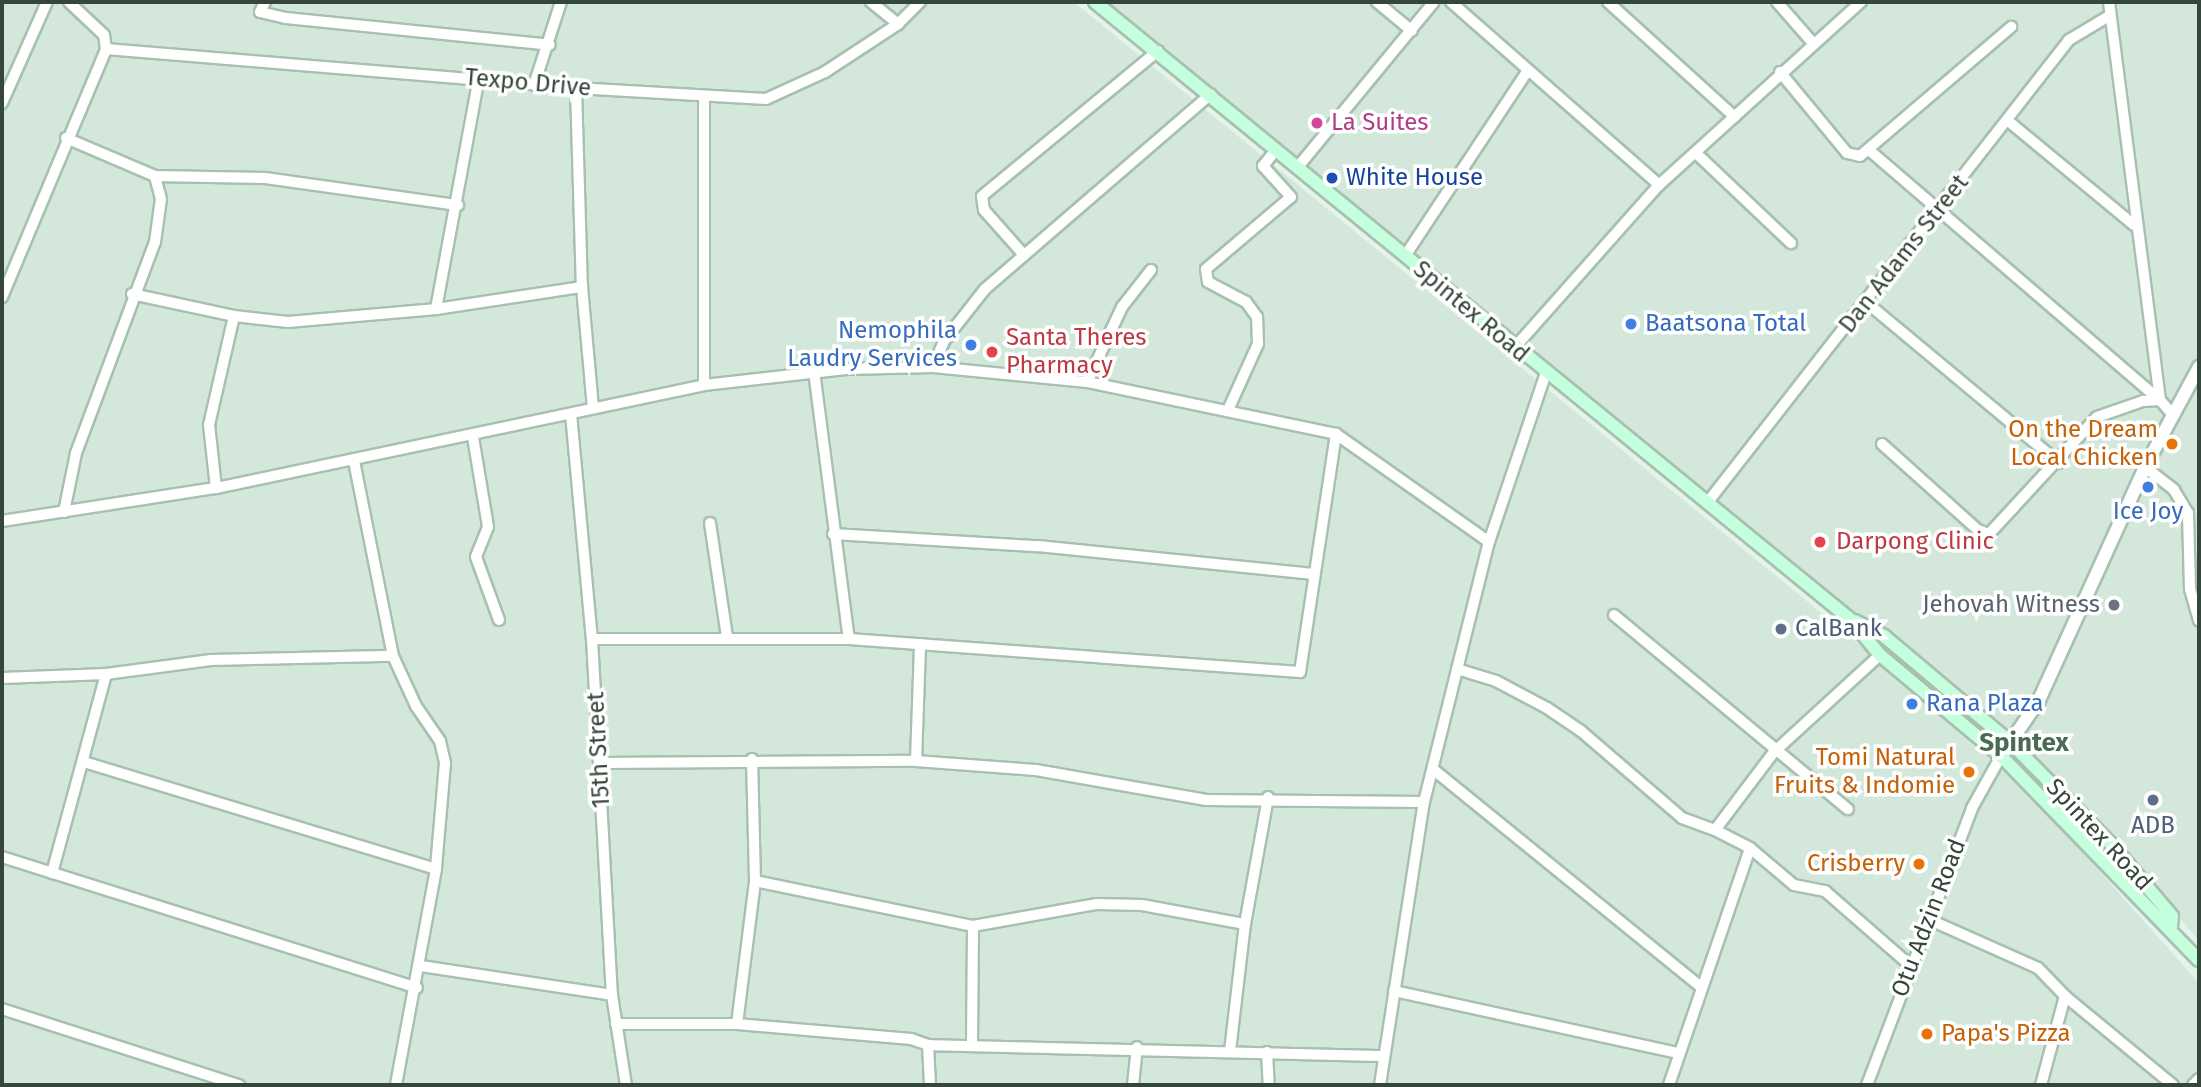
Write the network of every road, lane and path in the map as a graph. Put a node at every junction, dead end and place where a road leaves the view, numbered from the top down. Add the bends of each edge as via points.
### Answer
1 (47, 2) edge
2 (69, 2) edge
3 (265, 2) edge
4 (561, 2) edge
5 (871, 2) edge
6 (920, 2) edge
7 (1095, 2) edge
8 (1377, 2) edge
9 (1434, 2) edge
10 (1451, 2) edge
11 (1608, 2) edge
12 (1777, 2) edge
13 (2109, 2) edge
14 (1855, 4) edge
15 (2109, 16) junction
16 (898, 24) junction
17 (2011, 27) dead end
18 (1412, 31) junction
19 (1812, 42) junction
20 (550, 45) junction
21 (106, 48) junction
22 (1158, 51) junction
23 (1527, 72) junction
24 (1780, 72) junction
25 (479, 78) junction
26 (534, 85) junction
27 (576, 88) junction
28 (1211, 94) junction
29 (704, 96) junction
30 (2, 103) edge
31 (1735, 117) junction
32 (2007, 120) junction
33 (66, 138) junction
34 (1276, 150) junction
35 (1869, 150) junction
36 (1696, 153) junction
37 (1297, 168) junction
38 (155, 176) junction
39 (1659, 185) junction
40 (458, 205) junction
41 (1938, 209) junction
42 (2134, 225) junction
43 (1791, 243) dead end
44 (1024, 255) junction
45 (1405, 256) junction
46 (1152, 270) dead end
47 (582, 288) junction
48 (132, 294) junction
49 (2, 297) edge
50 (1866, 302) junction
51 (436, 309) junction
52 (234, 316) junction
53 (1515, 348) junction
54 (933, 367) junction
55 (2199, 368) edge
56 (814, 371) junction
57 (1546, 373) junction
58 (1087, 382) junction
59 (704, 385) junction
60 (2194, 390) edge
61 (2160, 400) junction
62 (593, 408) junction
63 (1228, 410) junction
64 (571, 414) junction
65 (2174, 416) junction
66 (1336, 434) junction
67 (473, 437) junction
68 (1882, 444) dead end
69 (354, 461) junction
70 (2059, 463) junction
71 (2145, 467) junction
72 (216, 488) junction
73 (1707, 503) junction
74 (64, 512) junction
75 (2, 521) edge
76 (710, 523) dead end
77 (833, 534) junction
78 (1489, 542) junction
79 (1314, 574) junction
80 (2194, 588) edge
81 (1614, 615) dead end
82 (1850, 619) junction
83 (499, 620) dead end
84 (2199, 621) edge
85 (727, 637) junction
86 (592, 639) junction
87 (849, 639) junction
88 (919, 644) junction
89 (1880, 654) junction
90 (393, 656) junction
91 (1457, 668) junction
92 (106, 674) junction
93 (2, 678) edge
94 (2010, 742) junction
95 (1774, 752) junction
96 (2001, 756) junction
97 (752, 759) junction
98 (916, 761) junction
99 (84, 762) junction
100 (600, 763) junction
101 (1434, 770) junction
102 (1268, 797) junction
103 (1424, 802) junction
104 (1848, 809) dead end
105 (1716, 830) junction
106 (1750, 848) junction
107 (2, 857) edge
108 (436, 869) junction
109 (52, 873) junction
110 (755, 881) junction
111 (1928, 919) junction
112 (1245, 924) junction
113 (973, 926) junction
114 (2171, 928) junction
115 (2199, 960) edge
116 (421, 966) junction
117 (1911, 966) junction
118 (1700, 986) junction
119 (417, 988) junction
120 (1394, 991) junction
121 (612, 995) junction
122 (2065, 996) junction
123 (2, 1009) edge
124 (616, 1024) junction
125 (737, 1024) junction
126 (972, 1043) junction
127 (928, 1045) junction
128 (1137, 1047) junction
129 (1230, 1051) junction
130 (1267, 1052) junction
131 (1679, 1054) junction
132 (1384, 1056) junction
133 (2199, 1079) edge
134 (239, 1085) edge
135 (396, 1085) edge
136 (626, 1085) edge
137 (930, 1085) edge
138 (1133, 1085) edge
139 (1269, 1085) edge
140 (1380, 1085) edge
141 (1669, 1085) edge
142 (1867, 1085) edge
143 (2041, 1085) edge
144 (2173, 1085) edge
145 (2193, 1085) edge

1 - 30 street
2 - 21 street via 104,35
3 - 20 street via 260,12 286,18
4 - 20 street
5 - 16 street
6 - 16 street, Texpo Drive
7 - 22 main road, Spintex Road
8 - 18 street
9 - 18 street
10 - 23 street
11 - 31 street
12 - 19 street
13 - 15 street
14 - 19 street
15 - 32 street, Dan Adams Street via 2069,40
15 - 42 street
16 - 29 street, Texpo Drive via 785,93 766,99
17 - 35 street
18 - 37 street
19 - 24 street
20 - 26 street
21 - 25 street, Texpo Drive
21 - 33 street
22 - 28 main road, Spintex Road
22 - 44 street via 982,197 984,211
23 - 39 street
23 - 45 street
24 - 31 street
24 - 35 street via 1847,153 1860,156
25 - 26 street, Texpo Drive
25 - 40 street
26 - 27 street, Texpo Drive
27 - 29 street, Texpo Drive
27 - 47 street
28 - 34 main road, Spintex Road
28 - 44 street
29 - 59 street
31 - 36 street
32 - 41 street, Dan Adams Street
32 - 42 street
33 - 38 street
33 - 49 street
34 - 37 main road, Spintex Road
34 - 63 street via 1263,166 1291,197 1206,269 1208,282 1246,302 1256,317 1258,344
35 - 41 street
36 - 39 street
36 - 43 street
37 - 45 main road, Spintex Road
38 - 40 street via 265,178
38 - 48 street via 160,215 155,242
39 - 53 street
40 - 51 street
41 - 50 street, Dan Adams Street
41 - 61 street
42 - 61 street
44 - 54 street via 963,315
45 - 53 main road, Spintex Road
46 - 58 street via 1122,307
47 - 51 street
47 - 62 street
48 - 52 street
48 - 74 street via 76,453
50 - 70 street
50 - 73 street, Dan Adams Street
51 - 52 street via 298,321
52 - 72 street via 209,425
53 - 57 main road, Spintex Road
54 - 56 street
54 - 58 street
55 - 60 street
56 - 59 street
56 - 77 street
57 - 73 main road, Spintex Road
57 - 78 street
58 - 63 street
59 - 62 street
60 - 65 street
61 - 65 street
61 - 70 street via 2106,412
62 - 64 street
63 - 66 street
64 - 67 street
64 - 86 street, 15th Street
65 - 71 street
66 - 78 street
66 - 79 street
67 - 69 street
67 - 83 street via 488,527 476,557
68 - 70 street via 1983,534 1996,528
69 - 72 street
69 - 90 street
71 - 80 street via 2174,491 2188,513
71 - 94 street via 2039,700
72 - 74 street
73 - 82 main road, Spintex Road
74 - 75 street
76 - 85 street
77 - 79 street via 1038,546
77 - 87 street
78 - 91 street
79 - 88 street via 1300,672
80 - 84 street
81 - 95 street
82 - 89 main road, Spintex Road
82 - 94 main road, Spintex Road via 1884,636
85 - 86 street
85 - 87 street
86 - 100 street, 15th Street
87 - 88 street
88 - 98 street
89 - 95 street
89 - 96 main road, Spintex Road
90 - 92 street via 211,660
90 - 108 street via 416,706 440,741 445,763
91 - 101 street
91 - 105 street via 1496,681 1547,708 1682,818
92 - 93 street
92 - 99 street
94 - 96 street
94 - 114 main road, Spintex Road via 2110,843 2172,916
95 - 104 street
95 - 105 street
96 - 111 street, Otu Adzin Road via 1972,808
96 - 114 main road, Spintex Road via 2161,925
97 - 98 street
97 - 100 street
97 - 110 street
98 - 102 street via 1036,770 1206,800
99 - 108 street
99 - 109 street
100 - 121 street, 15th Street
101 - 103 street
101 - 118 street
102 - 103 street
102 - 112 street
103 - 120 street
105 - 106 street
106 - 117 street via 1794,884 1825,891
106 - 118 street
107 - 109 street
108 - 116 street
109 - 119 street
110 - 113 street
110 - 125 street
111 - 117 street, Otu Adzin Road
111 - 122 street via 2038,968
112 - 113 street via 1142,905 1097,904
112 - 129 street
113 - 126 street
114 - 115 main road, Spintex Road
116 - 119 street
116 - 121 street
117 - 142 street, Otu Adzin Road
118 - 131 street
119 - 135 street
120 - 131 street
120 - 132 street
121 - 124 street, 15th Street
122 - 143 street
122 - 144 street
123 - 134 street
124 - 125 street
124 - 136 street, 15th Street
125 - 127 street via 911,1039
126 - 127 street
126 - 128 street
127 - 137 street
128 - 129 street
128 - 138 street
129 - 130 street
130 - 132 street
130 - 139 street
131 - 141 street
132 - 140 street
133 - 145 street

